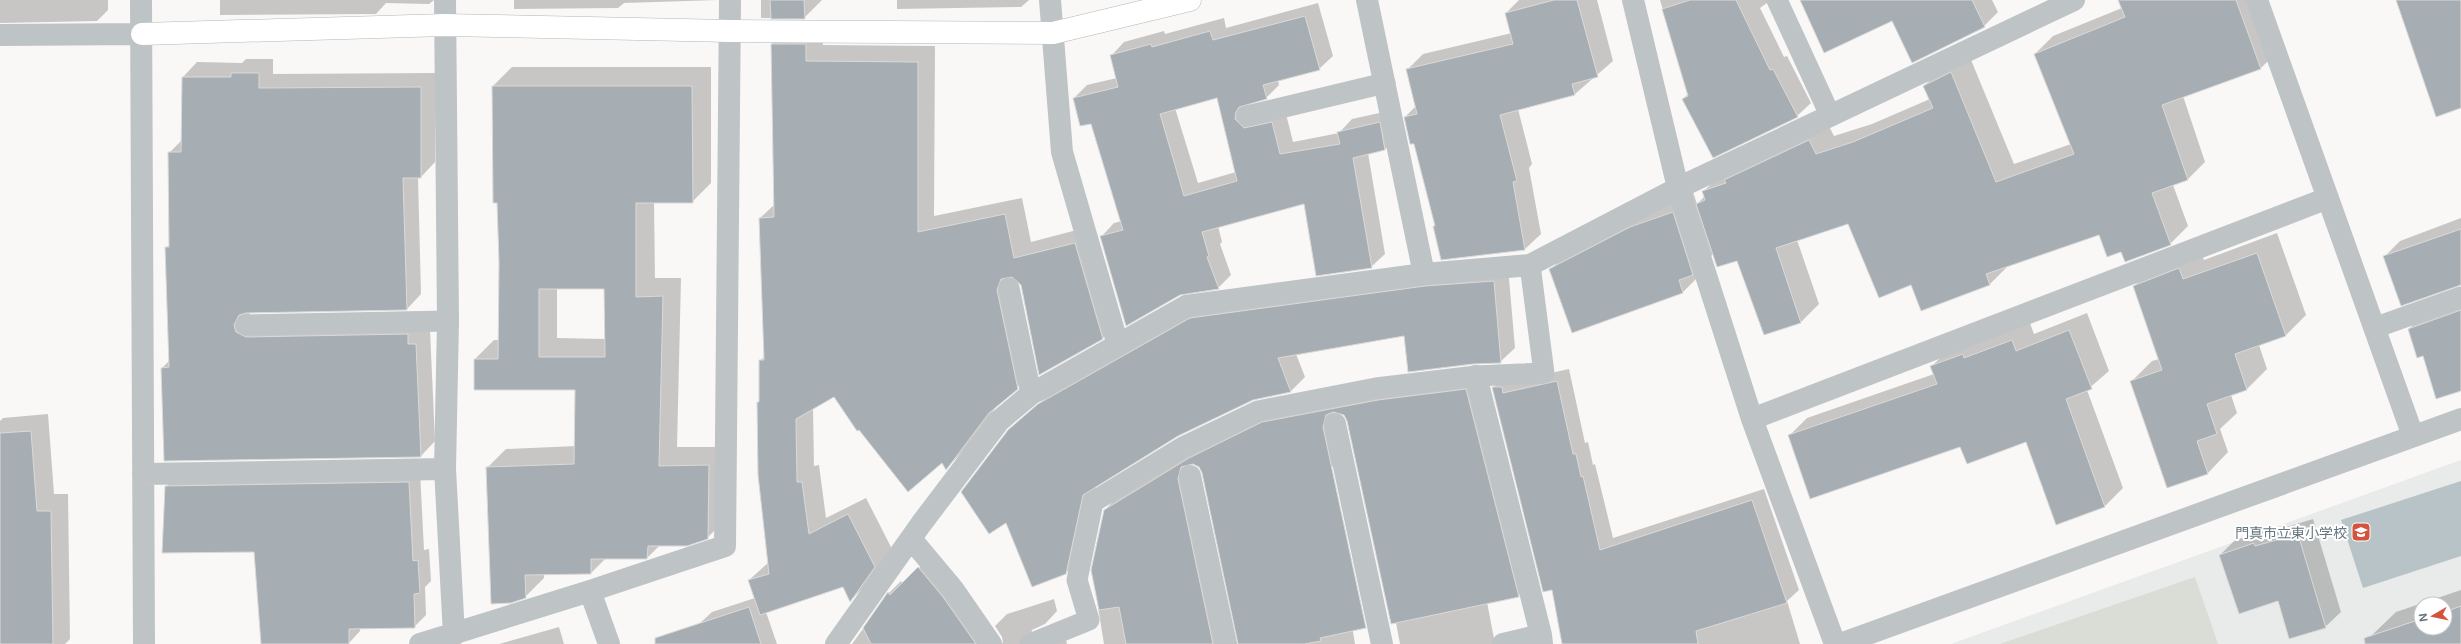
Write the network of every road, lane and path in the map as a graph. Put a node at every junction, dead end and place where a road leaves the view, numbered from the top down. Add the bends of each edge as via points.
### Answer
1 (141, 0) edge
2 (445, 0) edge
3 (730, 0) edge
4 (1050, 0) edge
5 (1190, 0) edge
6 (1367, 0) edge
7 (1633, 0) edge
8 (1777, 0) edge
9 (2073, 0) edge
10 (2257, 0) edge
11 (446, 25) junction
12 (730, 31) junction
13 (1053, 33) junction
14 (142, 34) junction
15 (0, 35) edge
16 (1385, 83) junction
17 (1830, 115) junction
18 (1247, 116) dead end
19 (1678, 188) junction
20 (2328, 198) junction
21 (1530, 265) junction
22 (1424, 274) junction
23 (1009, 288) dead end
24 (2461, 297) edge
25 (448, 321) junction
26 (246, 325) dead end
27 (2374, 328) junction
28 (1118, 345) junction
29 (1476, 376) junction
30 (1031, 394) junction
31 (1752, 419) junction
32 (2461, 419) edge
33 (1335, 424) dead end
34 (2413, 436) junction
35 (445, 469) junction
36 (143, 474) junction
37 (1190, 476) dead end
38 (912, 540) junction
39 (590, 591) junction
40 (454, 635) junction
41 (1541, 639) edge
42 (838, 643) edge
43 (144, 644) edge
44 (420, 644) edge
45 (609, 644) edge
46 (991, 644) edge
47 (1030, 644) edge
48 (1226, 644) edge
49 (1382, 644) edge
50 (1503, 644) edge
51 (1835, 644) edge
52 (1840, 644) edge

1 - 14 street
2 - 11 street
3 - 12 street
4 - 13 street
5 - 13 street
6 - 16 street
7 - 19 street
8 - 17 lane
9 - 17 street
10 - 20 street
11 - 12 street
11 - 14 street
11 - 25 street
12 - 13 street
12 - 39 street via 725,546
13 - 28 street via 1062,152
14 - 15 street
14 - 36 street
16 - 18 lane
16 - 22 street
17 - 19 street
19 - 21 street
19 - 31 street
20 - 27 street
20 - 31 street
21 - 22 street
21 - 29 lane via 1544,373
22 - 28 street via 1186,306
23 - 30 lane
24 - 27 lane
25 - 26 lane
25 - 35 street
27 - 34 street
28 - 30 street
29 - 41 street
29 - 47 lane via 1376,388 1258,410 1183,447 1093,502 1077,580 1090,620
30 - 38 street via 999,421 921,524
31 - 51 street
32 - 34 street
33 - 49 street
34 - 52 street
35 - 36 street
35 - 40 street
36 - 43 street
37 - 48 street
38 - 42 street
38 - 46 street via 953,589
39 - 40 street
39 - 45 street
40 - 44 street
41 - 50 street

